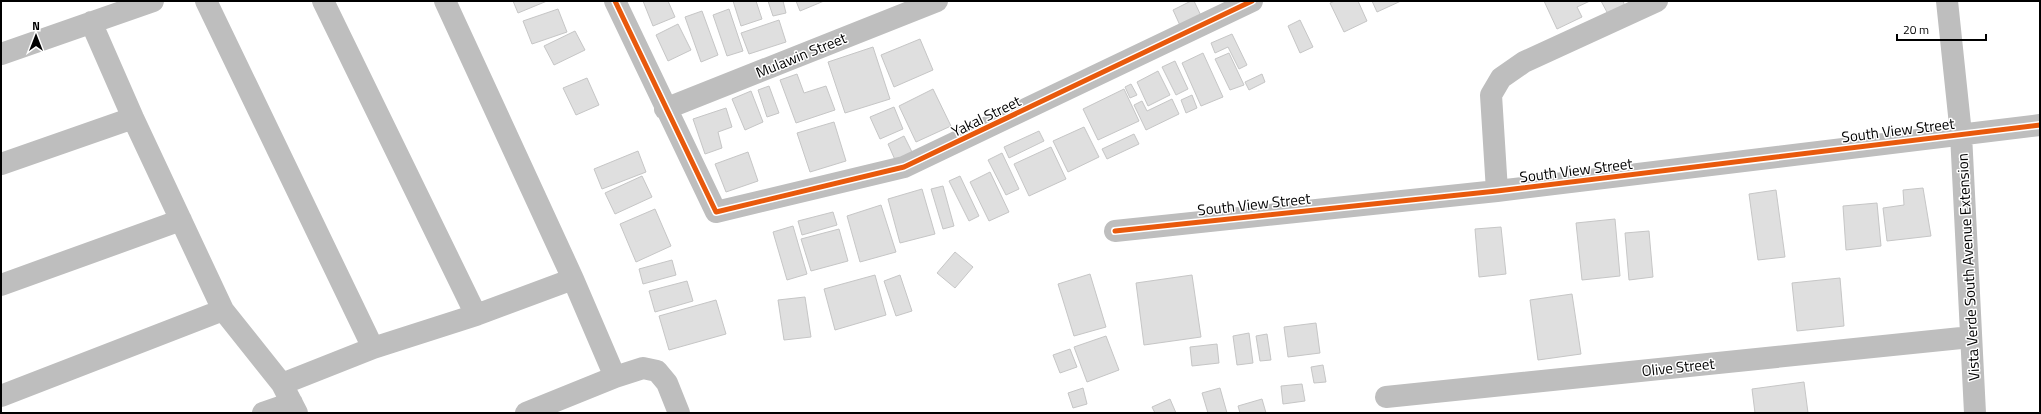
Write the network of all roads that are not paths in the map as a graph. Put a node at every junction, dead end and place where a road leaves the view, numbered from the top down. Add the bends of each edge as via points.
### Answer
1 (153, 1) edge
2 (206, 1) edge
3 (323, 1) edge
4 (445, 1) edge
5 (615, 1) edge
6 (937, 1) edge
7 (1252, 1) edge
8 (1657, 1) edge
9 (1947, 1) edge
10 (91, 22) junction
11 (1, 54) edge
12 (665, 109) junction
13 (133, 118) junction
14 (2040, 125) edge
15 (1961, 134) junction
16 (1, 164) edge
17 (1497, 191) junction
18 (181, 220) junction
19 (1114, 231) dead end
20 (573, 279) junction
21 (1, 285) edge
22 (223, 310) junction
23 (476, 315) junction
24 (1971, 338) junction
25 (373, 348) junction
26 (615, 377) junction
27 (1, 396) edge
28 (1386, 397) dead end
29 (291, 400) edge
30 (263, 413) edge
31 (526, 413) edge
32 (679, 413) edge
33 (1975, 413) edge

1 - 10 street
2 - 25 street
3 - 23 street
4 - 20 street
5 - 12 street
6 - 12 street, Mulawin Street
7 - 12 street, Yakal Street via 904,167 716,212
8 - 17 street via 1524,62 1502,78 1491,95
9 - 15 street, Vista Verde South Avenue Extension
10 - 11 street
10 - 13 street
13 - 16 street
13 - 18 street
14 - 15 street, South View Street
15 - 17 street, South View Street
15 - 24 street, Vista Verde South Avenue Extension
17 - 19 street, South View Street
18 - 21 street
18 - 22 street
20 - 23 street
20 - 26 street
22 - 27 street
22 - 29 street
23 - 25 street
24 - 28 street, Olive Street
24 - 33 street, Vista Verde South Avenue Extension
25 - 29 street
26 - 31 street
26 - 32 street via 643,368 657,371 667,383
29 - 30 street

